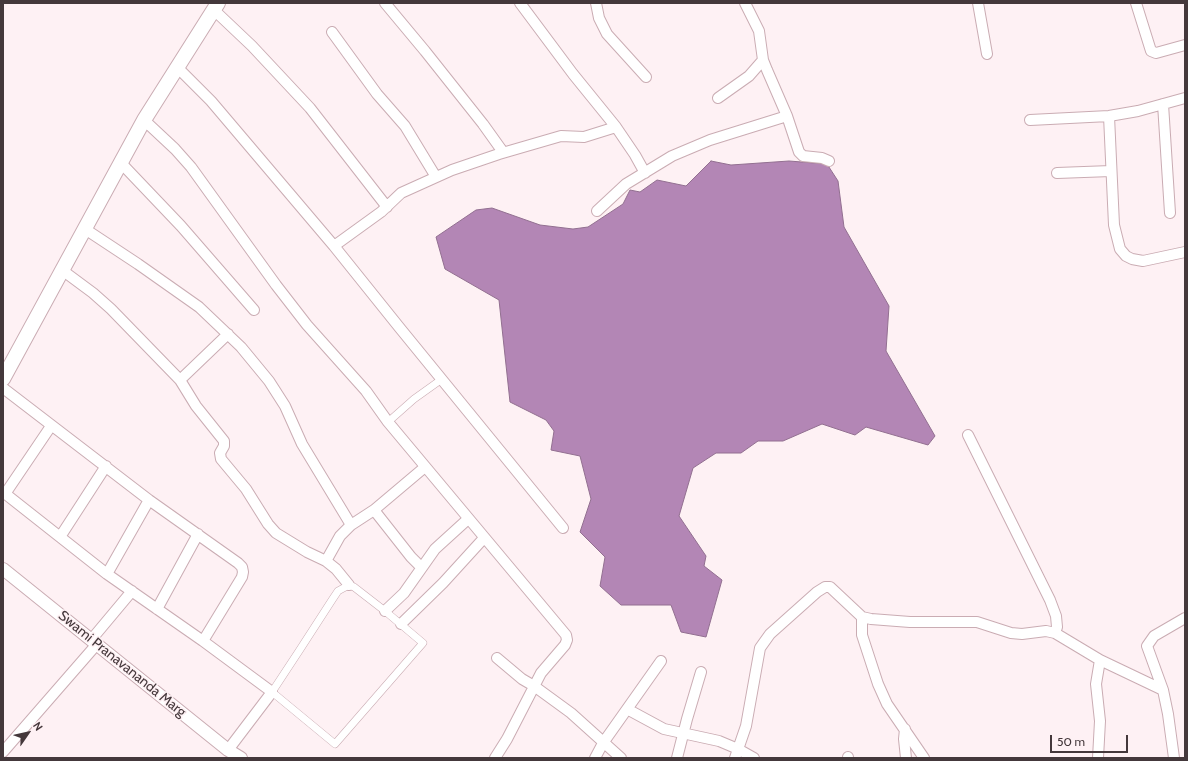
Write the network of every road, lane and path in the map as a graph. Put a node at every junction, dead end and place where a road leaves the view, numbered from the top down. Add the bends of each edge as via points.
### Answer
1 (385, 3) edge
2 (520, 3) edge
3 (596, 3) edge
4 (745, 3) edge
5 (978, 3) edge
6 (1136, 3) edge
7 (216, 7) edge
8 (332, 32) dead end
9 (1185, 44) edge
10 (987, 54) dead end
11 (764, 60) junction
12 (177, 68) junction
13 (646, 77) dead end
14 (718, 98) dead end
15 (1185, 98) edge
16 (1163, 104) junction
17 (787, 116) junction
18 (1108, 116) junction
19 (144, 120) junction
20 (1030, 120) dead end
21 (616, 127) junction
22 (503, 152) junction
23 (829, 161) dead end
24 (121, 163) junction
25 (1111, 171) junction
26 (645, 173) junction
27 (1057, 173) dead end
28 (436, 177) junction
29 (387, 207) junction
30 (597, 211) dead end
31 (1170, 213) dead end
32 (84, 229) junction
33 (334, 246) junction
34 (1185, 252) edge
35 (62, 270) junction
36 (254, 310) dead end
37 (228, 334) junction
38 (3, 379) edge
39 (442, 379) junction
40 (180, 380) junction
41 (3, 388) edge
42 (388, 422) junction
43 (52, 426) junction
44 (968, 435) dead end
45 (106, 466) junction
46 (425, 467) junction
47 (4, 493) edge
48 (149, 500) junction
49 (374, 510) junction
50 (468, 519) junction
51 (351, 526) junction
52 (563, 528) dead end
53 (198, 534) junction
54 (60, 537) junction
55 (484, 538) junction
56 (326, 561) junction
57 (422, 567) junction
58 (3, 569) edge
59 (107, 574) junction
60 (348, 585) junction
61 (132, 591) junction
62 (157, 608) junction
63 (385, 611) junction
64 (862, 616) junction
65 (1185, 618) edge
66 (401, 624) junction
67 (1055, 633) junction
68 (204, 641) junction
69 (94, 642) junction
70 (497, 658) dead end
71 (1100, 660) junction
72 (661, 661) dead end
73 (701, 672) dead end
74 (534, 686) junction
75 (1163, 690) junction
76 (272, 692) junction
77 (627, 709) junction
78 (905, 729) junction
79 (683, 734) junction
80 (603, 743) junction
81 (228, 750) junction
82 (3, 752) edge
83 (736, 753) edge
84 (241, 758) edge
85 (495, 758) edge
86 (595, 758) edge
87 (621, 758) edge
88 (677, 758) edge
89 (754, 758) edge
90 (906, 758) edge
91 (924, 758) edge
92 (1098, 758) edge
93 (1174, 758) edge

1 - 22 street
2 - 21 street
3 - 13 street via 599,18 607,34
4 - 11 street via 759,31
5 - 10 street
6 - 9 street via 1151,51 1156,53
7 - 12 main road
7 - 29 street via 302,98
8 - 28 street via 377,94 405,126
11 - 14 street via 748,76
11 - 17 street
12 - 19 main road
12 - 33 street via 211,101
15 - 16 street
16 - 18 street
16 - 31 street
17 - 23 street via 799,152 803,156
17 - 26 street via 672,156
18 - 20 street
18 - 25 street
19 - 24 main road
19 - 42 street via 191,167 276,285 366,391
21 - 22 street via 584,137 561,136
21 - 26 street
22 - 28 street
24 - 32 main road
24 - 36 street via 181,226
25 - 27 street
25 - 34 street via 1114,225 1120,249 1126,256 1143,261
26 - 30 street via 626,184
28 - 29 street via 402,194
29 - 33 street
32 - 35 main road
32 - 37 street via 199,307
33 - 39 street
35 - 38 main road
35 - 40 street via 111,309
37 - 40 street
37 - 51 street via 268,381 285,406 302,444
39 - 42 street
39 - 52 street
40 - 56 street via 196,406 224,441 221,459 246,489 268,524 276,533
41 - 43 street
42 - 46 street
43 - 45 street
43 - 47 street
44 - 67 street via 1050,600 1056,616
45 - 48 street
45 - 54 street
46 - 49 street
46 - 50 street
47 - 54 street
48 - 53 street
48 - 59 street
49 - 51 street
49 - 57 street
50 - 55 street
50 - 57 street via 435,549
51 - 56 street via 340,536
53 - 62 street
53 - 68 street via 238,563 243,572
54 - 59 street
55 - 66 street
55 - 74 street via 568,640 541,673
56 - 60 street
57 - 63 street via 404,593
58 - 69 street, Swami Pranavananda Marg
59 - 61 street
60 - 63 street
60 - 76 street via 338,591
61 - 62 street
61 - 69 street
62 - 68 street
63 - 66 street
64 - 67 street via 910,622 977,622 1011,633
64 - 78 street via 862,635 878,684 887,704
64 - 83 street via 830,587 825,587 816,592 770,634 760,648 746,726
65 - 75 street via 1154,636 1147,646
66 - 76 street via 423,643 335,744
67 - 71 street
68 - 76 street
69 - 81 street, Swami Pranavananda Marg
69 - 82 street
70 - 74 street
71 - 75 street
71 - 92 street via 1096,684 1100,721
72 - 77 street
73 - 79 street
74 - 80 street via 571,713
74 - 85 street
75 - 93 street
76 - 81 street
77 - 79 street via 664,729
77 - 80 street
78 - 90 street
78 - 91 street
79 - 83 street via 719,741
79 - 88 street
80 - 86 street
80 - 87 street
81 - 84 street, Swami Pranavananda Marg
83 - 89 street

